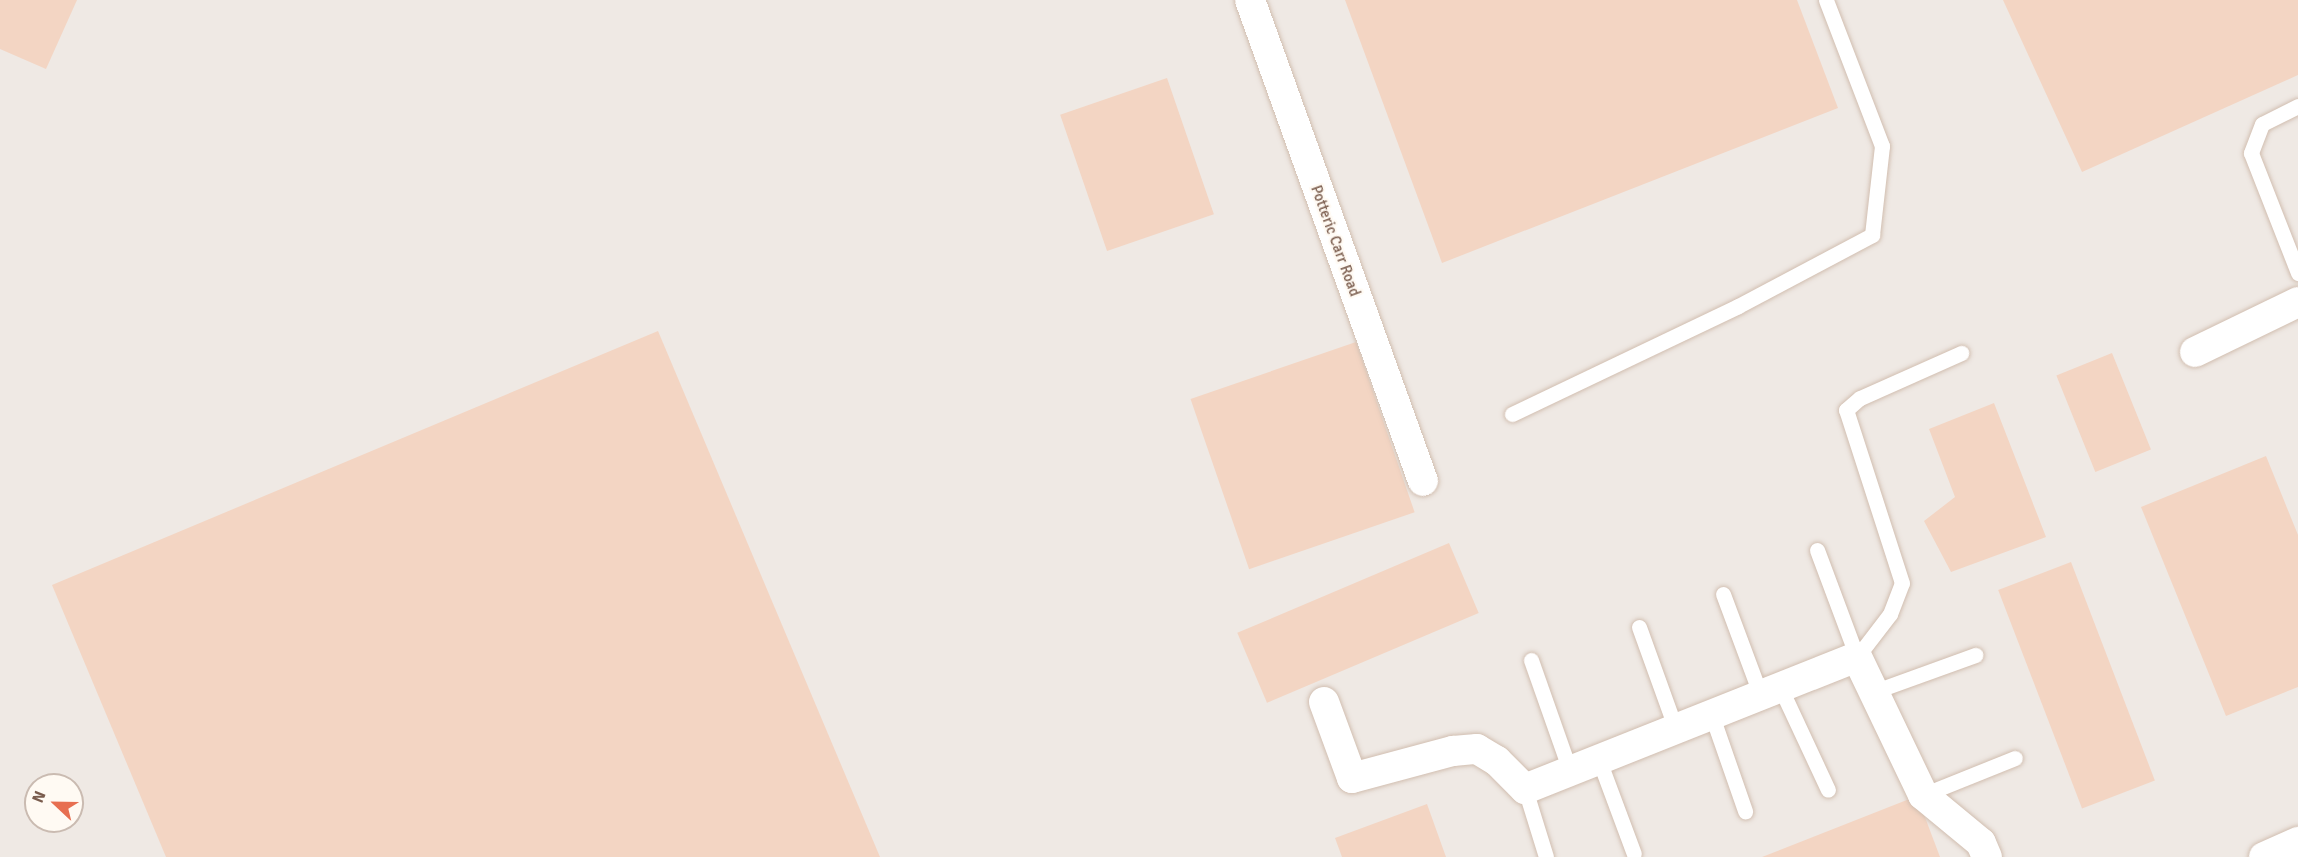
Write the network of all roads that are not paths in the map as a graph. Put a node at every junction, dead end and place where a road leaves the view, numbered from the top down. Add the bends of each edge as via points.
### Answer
1 (1250, 0) edge
2 (1826, 0) edge
3 (2298, 106) edge
4 (2298, 273) edge
5 (2298, 302) edge
6 (2195, 352) dead end
7 (1961, 353) dead end
8 (1512, 414) dead end
9 (1423, 481) dead end
10 (1817, 550) dead end
11 (1723, 594) dead end
12 (1639, 627) dead end
13 (1975, 655) dead end
14 (1857, 657) junction
15 (1531, 660) dead end
16 (1771, 692) junction
17 (1874, 692) junction
18 (1324, 702) dead end
19 (1712, 716) junction
20 (1676, 730) junction
21 (2015, 758) dead end
22 (1599, 760) junction
23 (1570, 771) junction
24 (1525, 789) junction
25 (1828, 790) dead end
26 (1923, 795) junction
27 (1745, 811) dead end
28 (2298, 842) edge
29 (1634, 854) dead end
30 (1546, 857) edge
31 (1987, 857) edge
32 (2264, 857) edge

1 - 9 street, Potteric Carr Road
2 - 8 lane via 1881,147 1872,235 1738,306
3 - 4 lane via 2262,124 2251,153
5 - 6 street
7 - 14 lane via 1860,398 1846,410 1902,583 1890,614
10 - 14 lane
11 - 16 lane
12 - 20 lane
13 - 17 lane
14 - 16 street
14 - 17 street
15 - 23 lane
16 - 19 street
16 - 25 lane
17 - 26 street
18 - 24 street via 1352,778 1453,751 1477,749 1497,761
19 - 20 street
19 - 27 lane
20 - 22 street
21 - 26 lane
22 - 23 street
22 - 29 lane
23 - 24 street
24 - 30 lane
26 - 31 street via 1981,843
28 - 32 street

